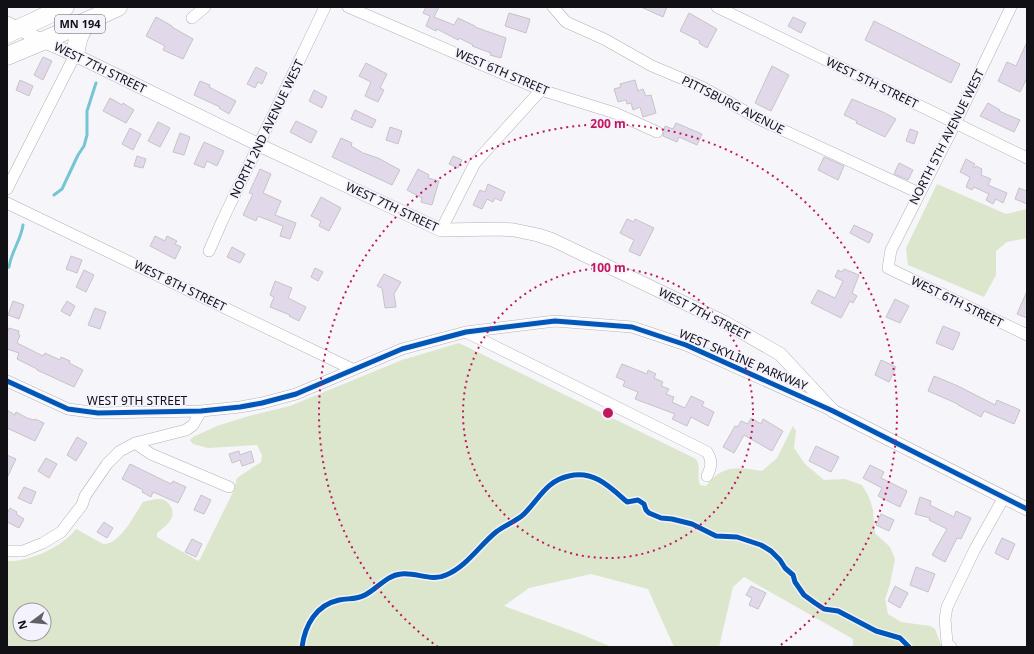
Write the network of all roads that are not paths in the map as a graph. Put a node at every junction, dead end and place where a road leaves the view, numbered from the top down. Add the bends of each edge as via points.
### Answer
1 (65, 7) edge
2 (127, 7) edge
3 (205, 7) edge
4 (325, 7) edge
5 (348, 7) edge
6 (553, 7) edge
7 (717, 7) edge
8 (1010, 7) edge
9 (103, 14) edge
10 (192, 18) dead end
11 (11, 28) edge
12 (43, 41) junction
13 (75, 55) junction
14 (7, 56) edge
15 (541, 90) junction
16 (955, 124) junction
17 (657, 132) dead end
18 (259, 145) junction
19 (1027, 158) edge
20 (7, 189) edge
21 (919, 193) junction
22 (7, 202) edge
23 (441, 230) junction
24 (209, 252) dead end
25 (888, 268) joint
26 (466, 332) junction
27 (1027, 335) edge
28 (352, 369) junction
29 (7, 381) edge
30 (201, 411) junction
31 (833, 411) junction
32 (135, 443) junction
33 (707, 476) dead end
34 (229, 487) dead end
35 (1004, 497) junction
36 (1027, 509) edge
37 (7, 551) edge
38 (949, 645) edge

1 - 11 highway, MN 194
2 - 9 highway
3 - 10 street
4 - 18 street, NORTH 2ND AVENUE WEST
5 - 15 street, WEST 6TH STREET
6 - 21 street, PITTSBURG AVENUE via 566,22 652,66 702,87 759,119
7 - 16 street, WEST 5TH STREET
8 - 16 street, NORTH 5TH AVENUE WEST
9 - 12 highway, MN 194
9 - 13 highway via 84,26 80,32
11 - 12 street, WEST 7TH STREET
12 - 13 street, WEST 7TH STREET
12 - 14 highway, MN 194
13 - 18 street, WEST 7TH STREET
13 - 20 street
15 - 17 street, WEST 6TH STREET via 615,113
15 - 23 street via 475,163
16 - 19 street, WEST 5TH STREET
16 - 21 street, NORTH 5TH AVENUE WEST
18 - 23 street, WEST 7TH STREET
18 - 24 street, NORTH 2ND AVENUE WEST
21 - 25 street, NORTH 5TH AVENUE WEST via 891,250
22 - 28 street, WEST 8TH STREET
23 - 31 street, WEST 7TH STREET via 514,230 552,240 724,322 780,354
25 - 27 street, WEST 6TH STREET
26 - 28 street, WEST SKYLINE PARKWAY via 402,349
26 - 31 street, WEST SKYLINE PARKWAY via 555,321 632,327 686,345
26 - 33 street via 707,452 711,463
28 - 30 street, WEST SKYLINE PARKWAY via 296,394 240,407
29 - 30 street, WEST 9TH STREET via 68,409 98,413
30 - 32 street via 186,430
31 - 35 street, WEST SKYLINE PARKWAY
32 - 34 street via 151,454
32 - 37 street via 120,451 107,464 82,505 61,532 23,551
35 - 36 street, WEST SKYLINE PARKWAY
35 - 38 street via 947,607 945,619

